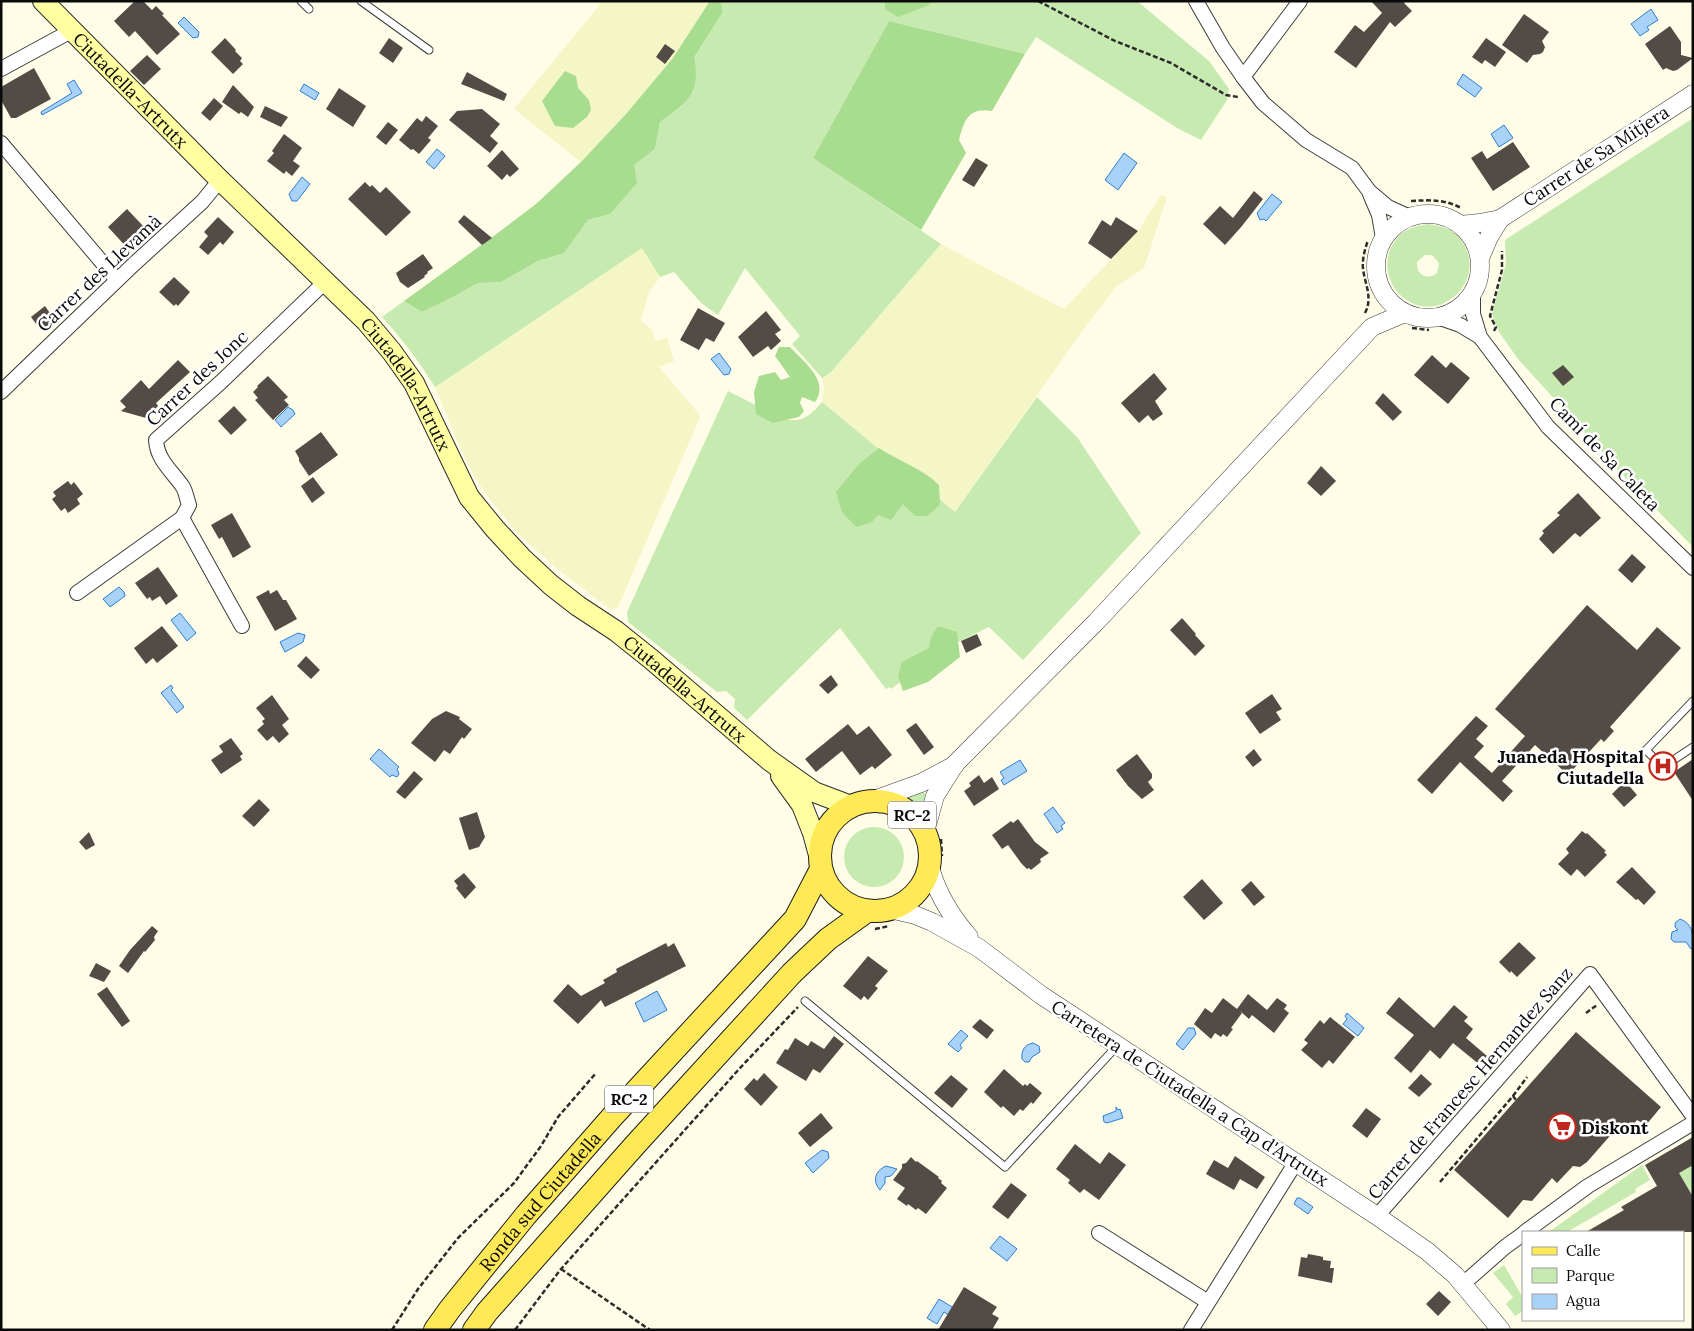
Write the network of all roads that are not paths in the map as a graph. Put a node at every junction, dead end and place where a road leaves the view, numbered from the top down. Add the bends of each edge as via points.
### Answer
1 (301, 1) edge
2 (361, 1) edge
3 (1196, 1) edge
4 (1300, 1) edge
5 (51, 5) edge
6 (309, 9) dead end
7 (71, 31) junction
8 (429, 50) dead end
9 (1, 69) edge
10 (1243, 77) junction
11 (1693, 94) edge
12 (1, 143) edge
13 (220, 180) junction
14 (1369, 191) junction
15 (1410, 217) junction
16 (1500, 219) junction
17 (1460, 225) junction
18 (1376, 239) junction
19 (1480, 258) junction
20 (117, 280) junction
21 (326, 281) junction
22 (1381, 290) junction
23 (1473, 292) junction
24 (1405, 320) junction
25 (1367, 322) junction
26 (1435, 323) junction
27 (1486, 336) junction
28 (1, 392) edge
29 (182, 518) junction
30 (1693, 568) edge
31 (77, 593) dead end
32 (242, 626) dead end
33 (1693, 701) edge
34 (1693, 746) edge
35 (769, 760) junction
36 (955, 764) junction
37 (874, 800) junction
38 (851, 806) junction
39 (933, 835) junction
40 (820, 862) junction
41 (936, 866) junction
42 (890, 918) junction
43 (868, 920) junction
44 (978, 948) junction
45 (805, 1001) road end
46 (1118, 1045) junction
47 (1693, 1116) edge
48 (1693, 1123) edge
49 (1296, 1162) junction
50 (1377, 1216) junction
51 (1527, 1231) edge
52 (1099, 1233) dead end
53 (1522, 1234) edge
54 (1402, 1236) junction
55 (1463, 1284) junction
56 (1208, 1302) junction
57 (1480, 1305) junction
58 (435, 1330) edge
59 (474, 1330) edge
60 (1191, 1330) edge
61 (1501, 1330) edge

1 - 6 lane
2 - 8 lane
3 - 10 street
4 - 10 street
5 - 7 main road, Ciutadella-Artrutx
7 - 9 street
7 - 13 main road, Ciutadella-Artrutx
10 - 14 street via 1263,103 1306,140 1352,168
11 - 16 street, Carrer de Sa Mitjera
12 - 20 street
13 - 20 street, Carrer des Llevamà via 202,202
13 - 21 main road, Ciutadella-Artrutx
14 - 15 street via 1388,207
14 - 18 street via 1379,215
15 - 17 street via 1442,215
15 - 18 street
16 - 17 street, Carrer de Sa Mitjera
16 - 19 street, Carrer de Sa Mitjera
17 - 19 street via 1472,236
18 - 22 street via 1376,273
19 - 23 street
20 - 28 street, Carrer des Llevamà
21 - 29 street, Carrer des Jonc via 156,440 156,449 184,488 189,506
21 - 35 main road, Ciutadella-Artrutx via 366,321 414,383 469,497 495,529 565,596 651,659
22 - 24 street
22 - 25 street via 1378,308
23 - 26 street via 1459,308
23 - 27 street, Camí de Sa Caleta via 1473,314
24 - 25 street
24 - 26 street via 1417,317
25 - 36 street via 1090,628
26 - 27 street, Camí de Sa Caleta via 1460,325
27 - 30 street, Camí de Sa Caleta via 1548,427
29 - 31 street
29 - 32 street
33 - 34 lane via 1646,750 1663,767
35 - 38 main road, Ciutadella-Artrutx via 814,792
35 - 40 main road, Ciutadella-Artrutx via 802,805
36 - 37 street via 921,783
36 - 39 street via 935,796
37 - 38 main road, RC-2
37 - 39 main road, RC-2 via 890,802 904,809
38 - 40 main road, RC-2 via 828,826 822,840
39 - 41 main road, RC-2 via 930,849
40 - 43 main road via 827,884 837,897
40 - 58 main road, Ronda sud Ciutadella / RC-2 via 794,919 544,1194
41 - 42 main road via 913,897 899,906
41 - 44 street, Carretera de Ciutadella a Cap d'Artrutx via 939,895
42 - 43 main road via 883,911
42 - 44 street, Carretera de Ciutadella a Cap d'Artrutx via 915,915
43 - 59 main road, Ronda sud Ciutadella / RC-2 via 828,940 792,974 628,1152
44 - 46 street, Carretera de Ciutadella a Cap d'Artrutx via 1041,995
45 - 46 lane via 1005,1167
46 - 49 street, Carretera de Ciutadella a Cap d'Artrutx
47 - 50 street, Carrer de Francesc Hernandez Sanz via 1590,974
48 - 51 street via 1588,1186
49 - 50 street, Carretera de Ciutadella a Cap d'Artrutx
49 - 56 street
50 - 54 street, Carretera de Ciutadella a Cap d'Artrutx
52 - 56 street
53 - 55 street
54 - 55 street, Carretera de Ciutadella a Cap d'Artrutx via 1427,1252
54 - 57 street, Carretera de Ciutadella a Cap d'Artrutx via 1449,1282
55 - 57 street, Carretera de Ciutadella a Cap d'Artrutx
56 - 60 street
57 - 61 street, Carretera de Ciutadella a Cap d'Artrutx

